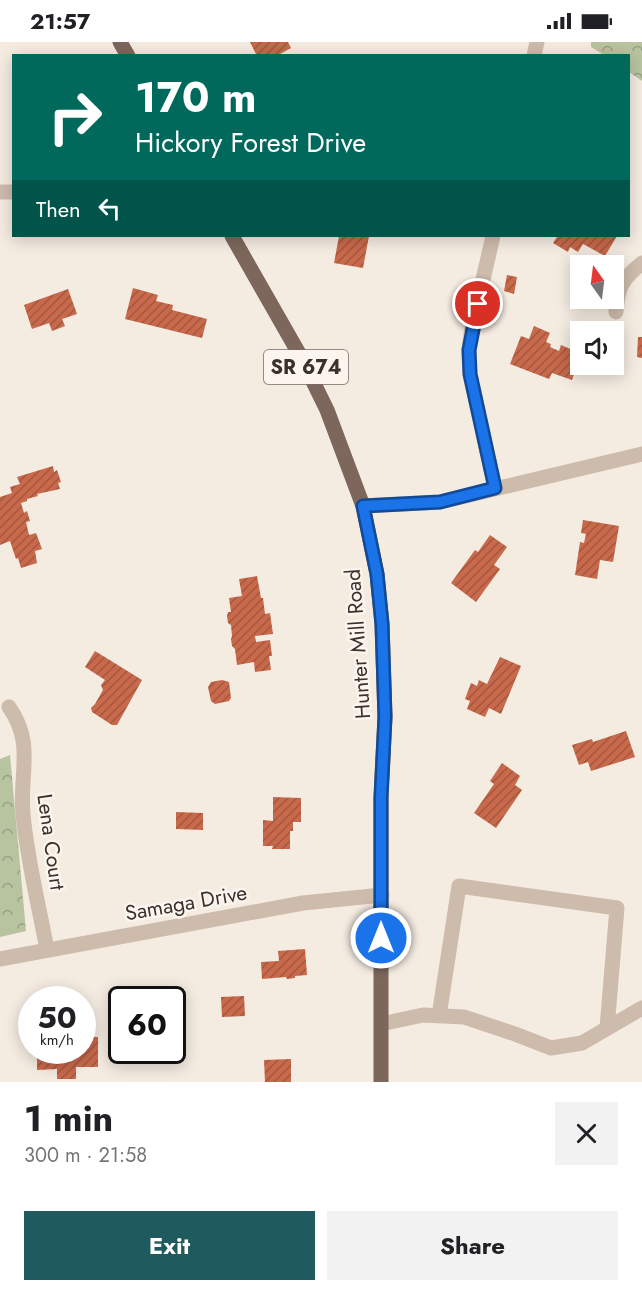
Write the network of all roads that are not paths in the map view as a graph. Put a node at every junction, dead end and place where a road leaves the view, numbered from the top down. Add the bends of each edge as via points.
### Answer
1 (233, 237) edge
2 (493, 237) edge
3 (642, 263) edge
4 (616, 312) dead end
5 (642, 454) edge
6 (495, 488) junction
7 (363, 506) junction
8 (9, 707) dead end
9 (382, 894) junction
10 (47, 950) junction
11 (0, 959) edge
12 (642, 1008) edge
13 (439, 1016) junction
14 (381, 1024) junction
15 (608, 1028) junction
16 (381, 1082) edge

1 - 7 main road, Hunter Mill Road / SR 674 via 327,410
2 - 6 street via 469,350 470,374
3 - 4 street via 623,282 617,294
5 - 6 street
6 - 7 street via 440,502
7 - 9 main road, Hunter Mill Road / SR 674 via 377,574 382,624
8 - 10 street, Lena Court via 22,732 25,750 22,814
9 - 10 street, Samaga Drive via 303,903
9 - 14 main road, Hunter Mill Road / SR 674
10 - 11 street, Samaga Drive
12 - 15 street
13 - 14 street via 423,1015
13 - 15 street via 464,1017 551,1048 582,1042
13 - 15 street via 459,886 617,908
14 - 16 main road, Hunter Mill Road / SR 674

